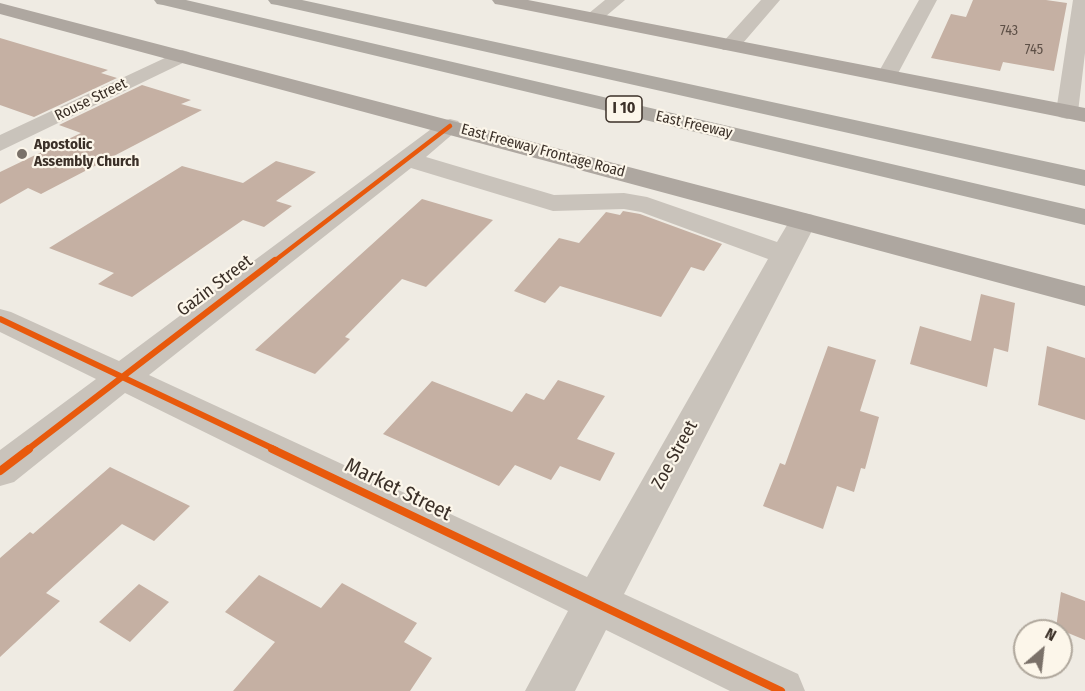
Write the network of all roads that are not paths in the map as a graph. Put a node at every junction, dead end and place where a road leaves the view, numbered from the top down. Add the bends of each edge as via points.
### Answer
1 (163, 0) edge
2 (277, 0) edge
3 (501, 0) edge
4 (616, 0) edge
5 (771, 0) edge
6 (928, 0) edge
7 (1082, 0) edge
8 (0, 8) edge
9 (592, 18) junction
10 (730, 46) junction
11 (182, 56) junction
12 (888, 75) junction
13 (1076, 113) edge
14 (450, 126) junction
15 (0, 144) edge
16 (407, 159) junction
17 (1085, 178) edge
18 (1085, 217) edge
19 (794, 238) junction
20 (1085, 296) edge
21 (0, 319) edge
22 (122, 376) junction
23 (0, 471) edge
24 (596, 603) junction
25 (549, 691) edge
26 (781, 691) edge

1 - 18 highway, East Freeway / I 10
2 - 17 highway, East Freeway / I 10
3 - 9 main road
4 - 9 street
5 - 10 street
6 - 12 street
7 - 13 street
8 - 11 main road, East Freeway Frontage Road
9 - 10 main road
10 - 12 main road
11 - 14 main road, East Freeway Frontage Road
11 - 15 street, Rouse Street
12 - 13 main road
14 - 16 street, Gazin Street
14 - 19 main road, East Freeway Frontage Road
16 - 19 street via 553,203 624,201
16 - 22 street, Gazin Street
19 - 20 main road, East Freeway Frontage Road
19 - 24 street, Zoe Street
21 - 22 street, Market Street
22 - 23 street, Gazin Street
22 - 24 street, Market Street
24 - 25 street, Zoe Street
24 - 26 street, Market Street

